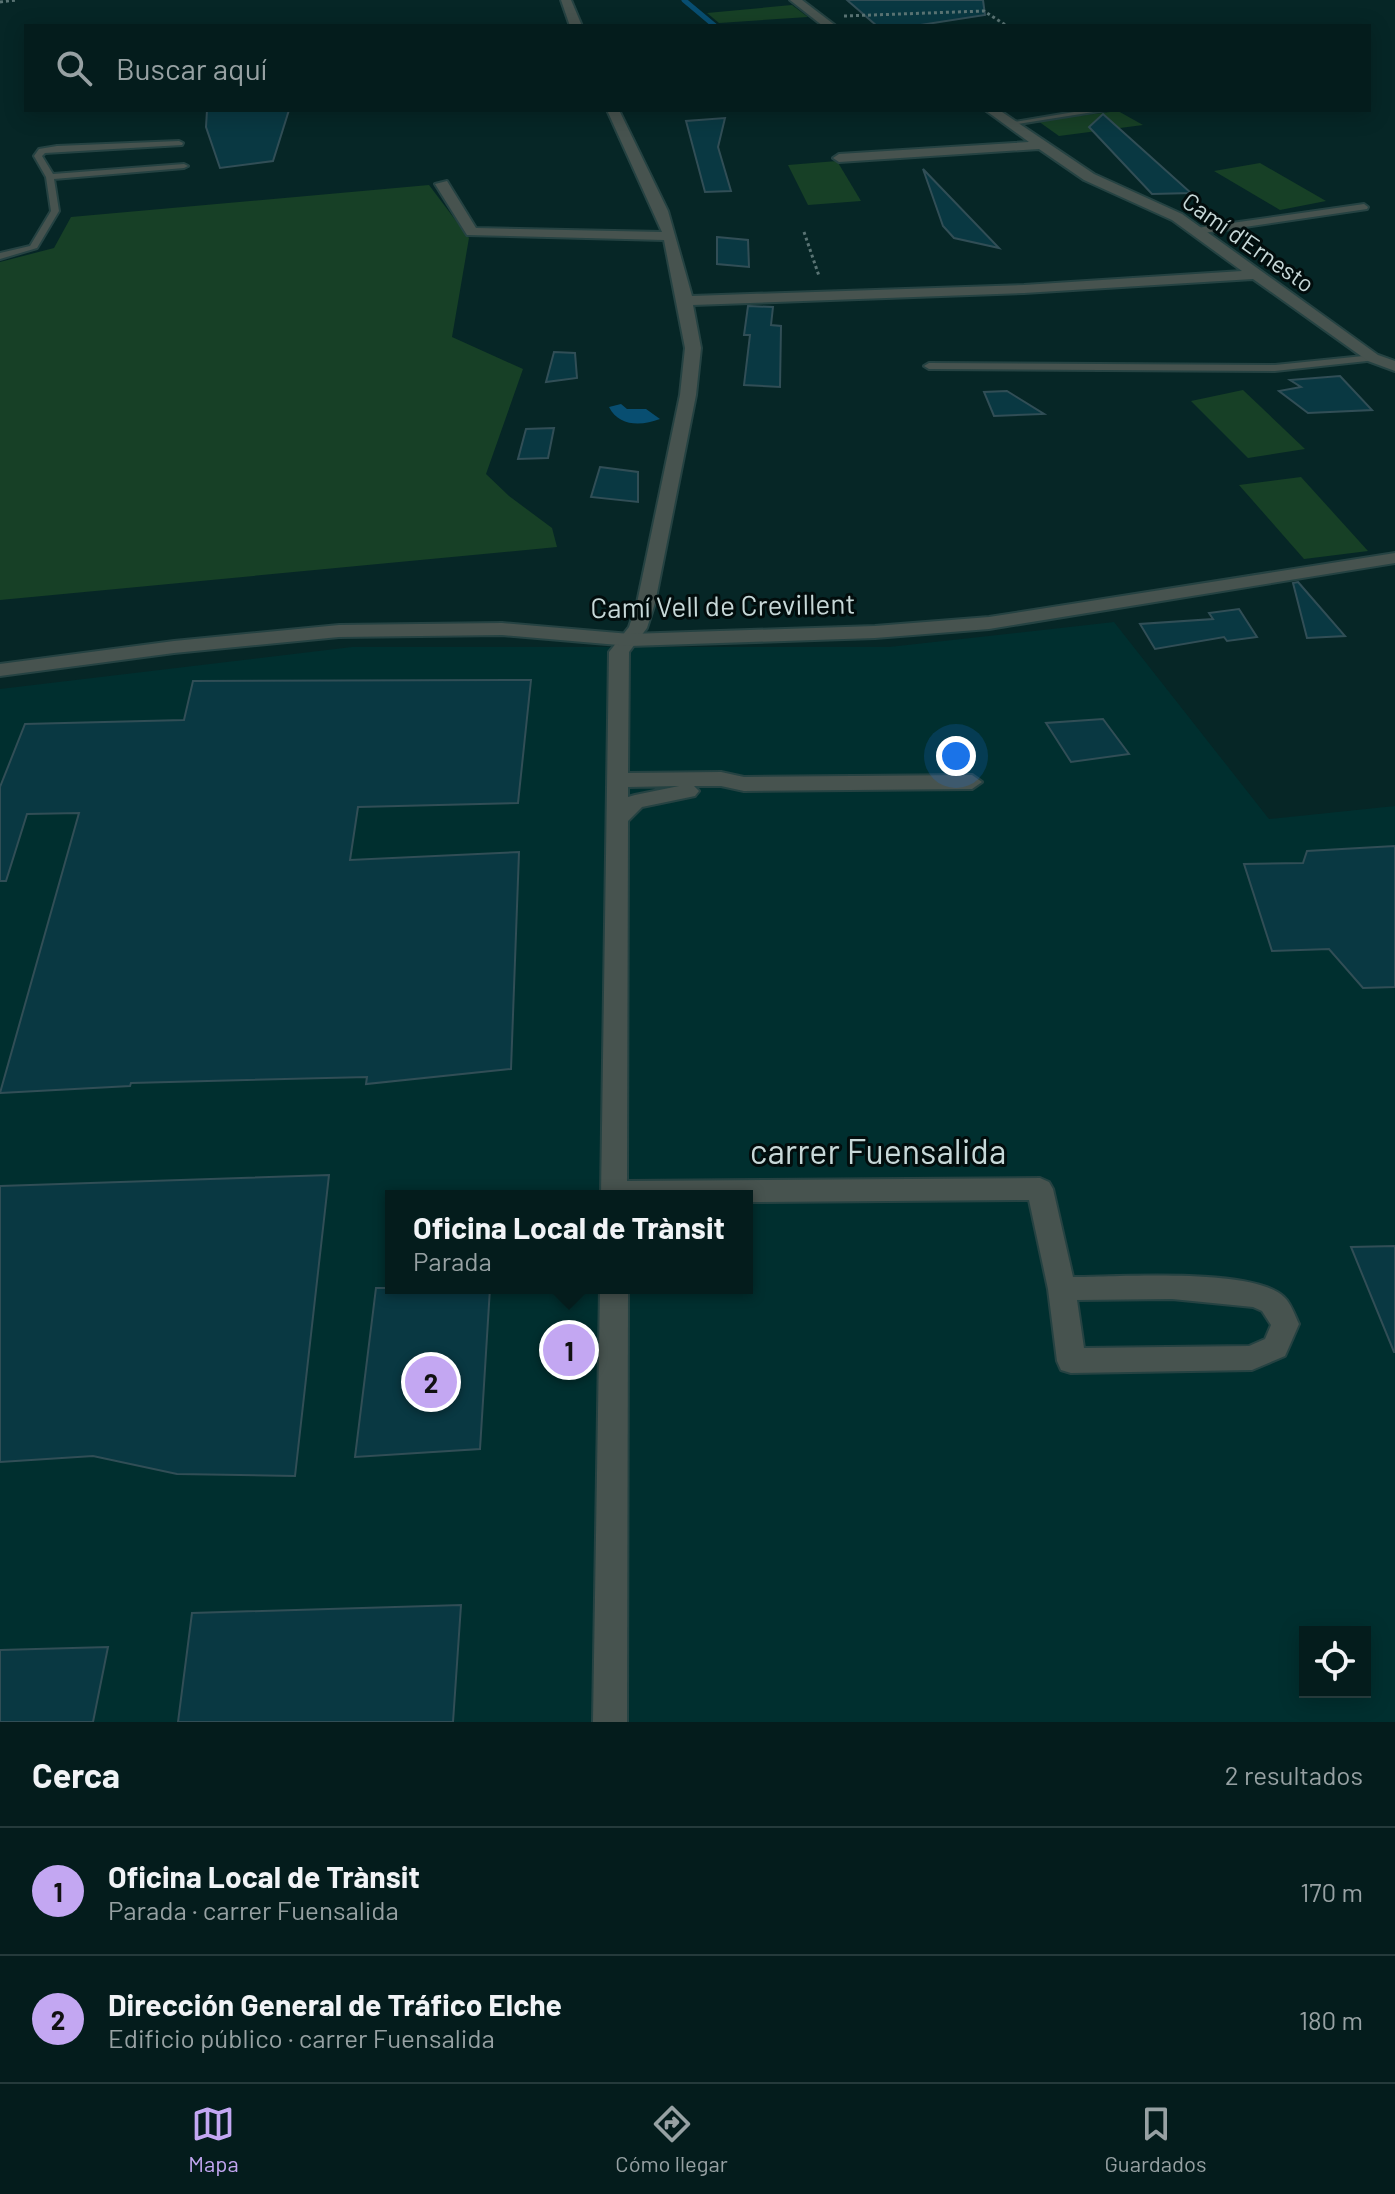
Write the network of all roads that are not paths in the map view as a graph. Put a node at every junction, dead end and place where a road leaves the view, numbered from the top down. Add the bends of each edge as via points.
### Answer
1 (566, 0) edge
2 (795, 0) edge
3 (575, 24) edge
4 (827, 24) edge
5 (614, 112) edge
6 (994, 112) edge
7 (1088, 112) edge
8 (1012, 123) junction
9 (179, 143) dead end
10 (1040, 145) junction
11 (839, 158) dead end
12 (184, 166) dead end
13 (50, 177) junction
14 (442, 184) dead end
15 (1364, 207) dead end
16 (1197, 231) junction
17 (670, 236) junction
18 (0, 256) edge
19 (1257, 274) junction
20 (685, 301) junction
21 (1373, 358) junction
22 (929, 366) dead end
23 (1395, 366) edge
24 (1395, 558) edge
25 (630, 640) junction
26 (0, 670) edge
27 (618, 780) junction
28 (972, 782) dead end
29 (744, 784) junction
30 (618, 819) junction
31 (614, 1190) edge
32 (753, 1192) edge
33 (1062, 1289) junction
34 (614, 1294) edge
35 (610, 1722) edge

1 - 3 street
2 - 4 street
5 - 17 street, carrer Fuensalida
6 - 8 street, Camí d'Ernesto
7 - 8 lane
8 - 10 street, Camí d'Ernesto
9 - 13 lane via 42,151 38,156
10 - 11 street
10 - 16 street, Camí d'Ernesto via 1089,177
12 - 13 lane
13 - 18 lane via 55,211 33,248
14 - 17 street via 472,232
15 - 16 lane
16 - 19 street, Camí d'Ernesto
17 - 20 street, carrer Fuensalida
19 - 20 street via 1010,290
19 - 21 street, Camí d'Ernesto
20 - 25 street, carrer Fuensalida via 693,348 688,395 646,603
21 - 22 lane via 1275,368
21 - 23 street, Camí d'Ernesto
24 - 25 street, Camí Vell de Crevillent via 989,623
25 - 26 street, Camí Vell de Crevillent via 502,629 339,631
25 - 27 street, carrer Fuensalida via 619,652
27 - 29 street via 721,779
27 - 30 street, carrer Fuensalida
28 - 29 street
29 - 30 street via 650,797 635,802
30 - 31 street, carrer Fuensalida
32 - 33 street, carrer Fuensalida via 1040,1189
33 - 33 street, carrer Fuensalida via 1254,1294 1272,1303 1285,1324 1275,1347 1252,1358 1071,1361
34 - 35 street

